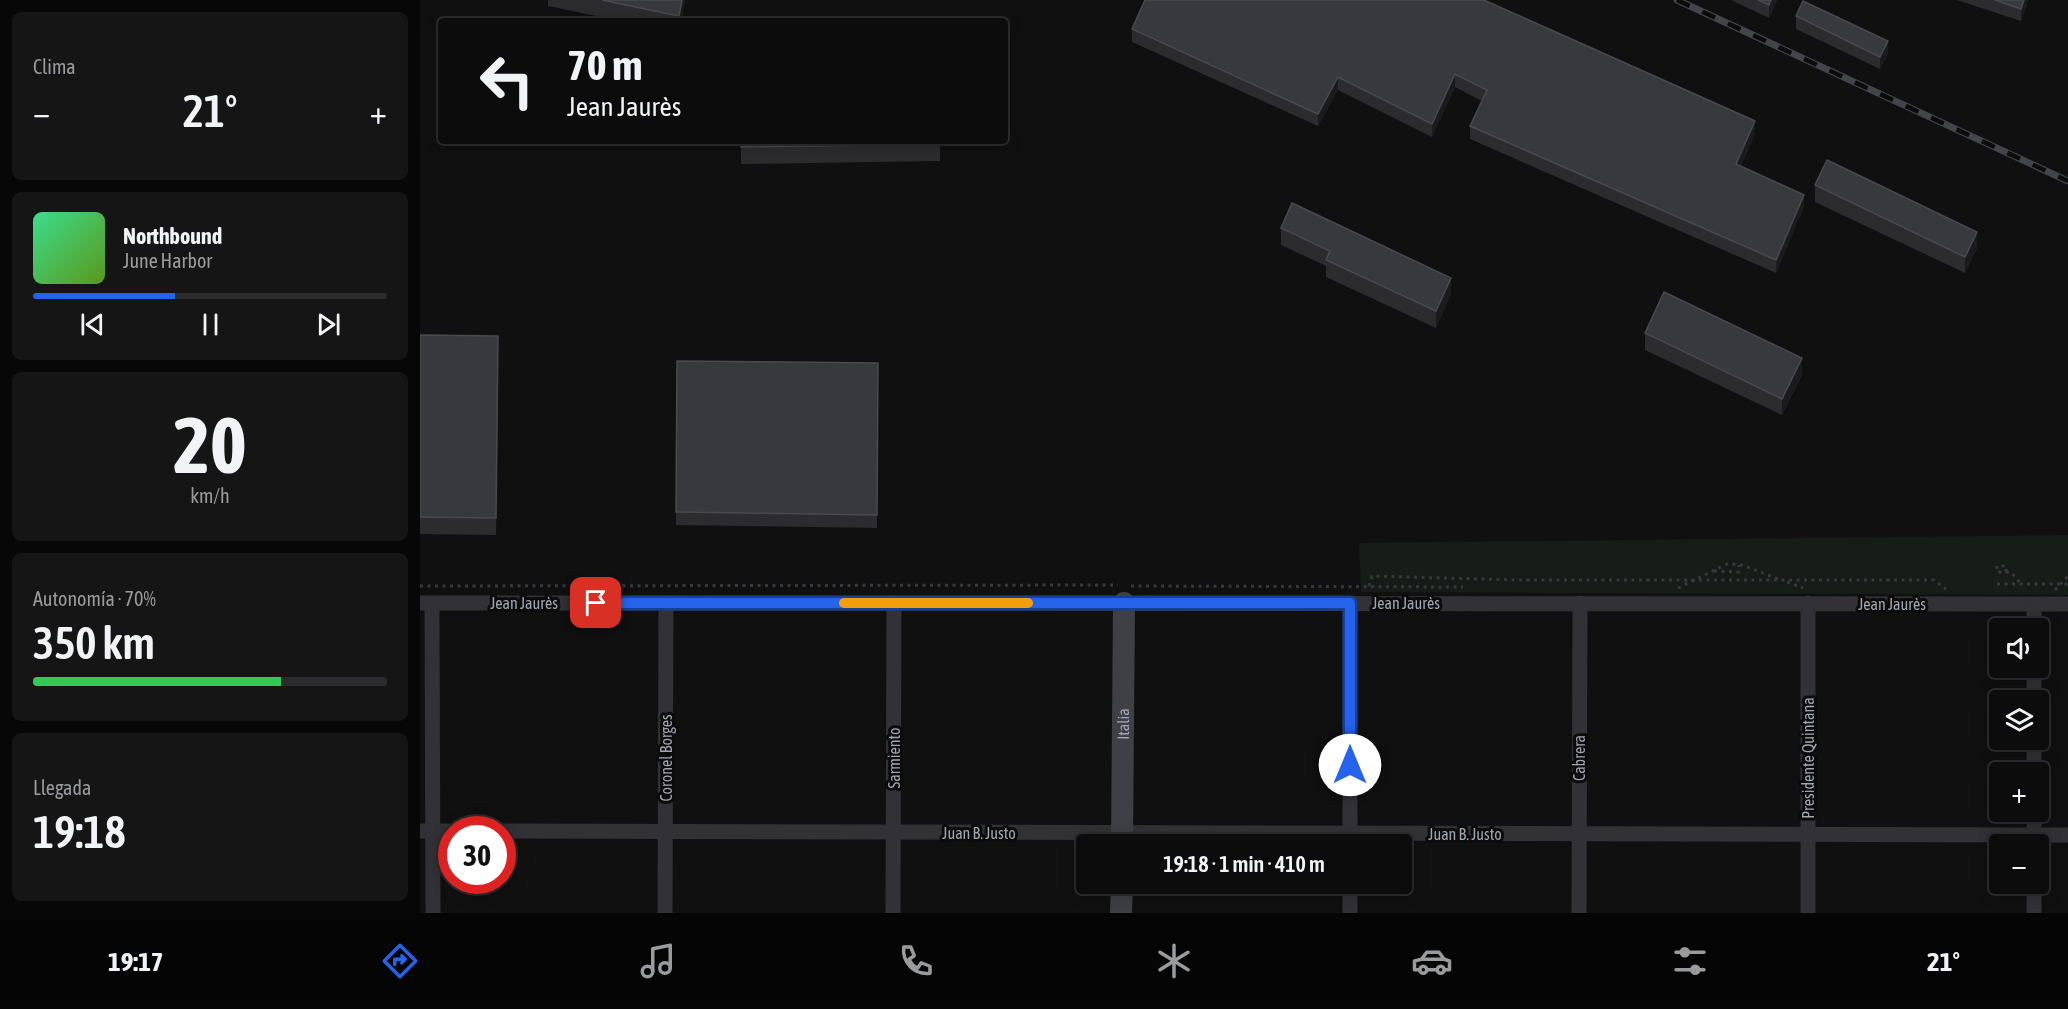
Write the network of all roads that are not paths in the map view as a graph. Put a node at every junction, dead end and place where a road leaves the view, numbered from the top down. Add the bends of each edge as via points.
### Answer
1 (2065, 597) edge
2 (426, 603) edge
3 (666, 603) junction
4 (894, 603) junction
5 (1124, 603) junction
6 (1357, 603) junction
7 (1580, 603) junction
8 (1808, 603) junction
9 (2034, 603) junction
10 (2034, 618) edge
11 (426, 831) edge
12 (516, 831) edge
13 (665, 832) junction
14 (893, 833) junction
15 (1122, 834) edge
16 (1350, 834) edge
17 (1579, 834) junction
18 (1808, 835) junction
19 (2068, 835) edge
20 (1076, 838) edge
21 (1412, 838) edge
22 (2049, 838) edge
23 (1989, 839) edge
24 (1122, 894) edge
25 (1350, 894) edge
26 (2034, 894) edge
27 (433, 913) edge
28 (665, 913) edge
29 (893, 913) edge
30 (1121, 913) edge
31 (1350, 913) edge
32 (1579, 913) edge
33 (1808, 913) edge
34 (2034, 913) edge

1 - 9 street, Jean Jaurès
2 - 3 street, Jean Jaurès
2 - 11 street
3 - 4 street, Jean Jaurès
3 - 13 street, Coronel Borges
4 - 5 street, Jean Jaurès
4 - 14 street, Sarmiento
5 - 6 street, Jean Jaurès
5 - 15 street, Italia
6 - 7 street, Jean Jaurès
6 - 16 street
7 - 8 street, Jean Jaurès
7 - 17 street, Cabrera
8 - 9 street, Jean Jaurès
8 - 18 street, Presidente Quintana
9 - 10 street
11 - 27 street
12 - 13 street, Juan B. Justo
13 - 14 street, Juan B. Justo
13 - 28 street, Coronel Borges
14 - 20 street, Juan B. Justo
14 - 29 street, Sarmiento
17 - 18 street, Juan B. Justo
17 - 21 street, Juan B. Justo
17 - 32 street, Cabrera
18 - 23 street, Juan B. Justo
18 - 33 street, Presidente Quintana
19 - 22 street, Juan B. Justo
24 - 30 street
25 - 31 street
26 - 34 street

